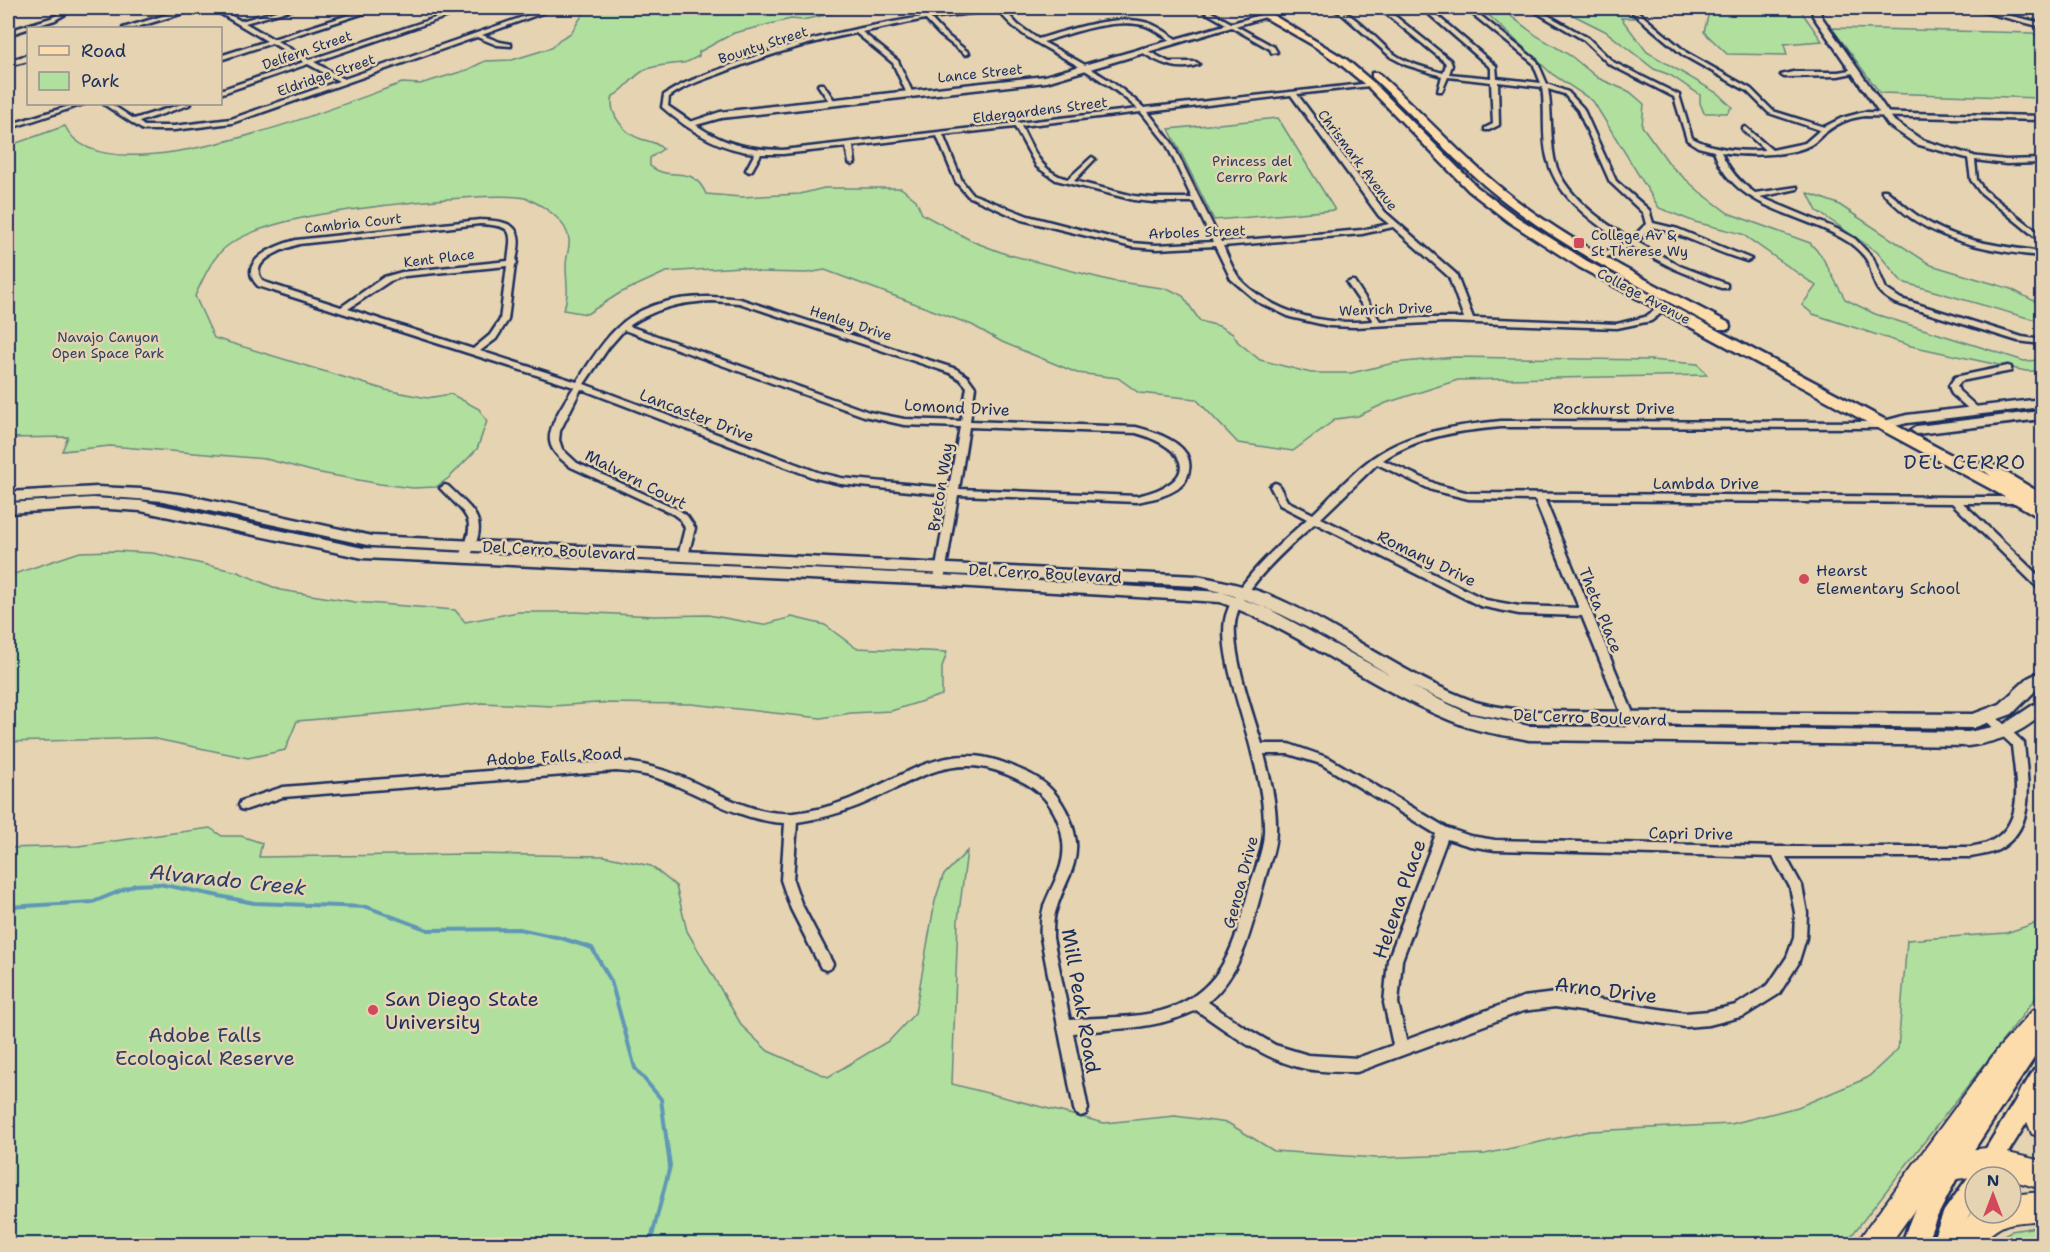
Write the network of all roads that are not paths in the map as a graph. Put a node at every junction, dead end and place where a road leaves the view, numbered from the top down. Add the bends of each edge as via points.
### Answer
1 (74, 8) edge
2 (175, 8) edge
3 (196, 8) edge
4 (207, 8) edge
5 (214, 8) edge
6 (291, 8) edge
7 (375, 8) edge
8 (469, 8) edge
9 (553, 8) edge
10 (999, 8) edge
11 (1201, 8) edge
12 (1252, 8) edge
13 (1292, 8) edge
14 (1332, 8) edge
15 (1382, 8) edge
16 (1425, 8) edge
17 (1468, 8) edge
18 (1532, 8) edge
19 (1816, 8) edge
20 (1971, 8) edge
21 (1270, 11) edge
22 (1635, 12) dead end
23 (926, 17) junction
24 (163, 18) junction
25 (241, 23) junction
26 (1232, 24) junction
27 (2043, 25) edge
28 (27, 27) edge
29 (27, 27) edge
30 (131, 27) edge
31 (141, 27) edge
32 (856, 30) junction
33 (8, 33) edge
34 (477, 35) junction
35 (1174, 40) junction
36 (272, 41) junction
37 (1039, 41) junction
38 (509, 45) dead end
39 (1142, 50) junction
40 (1274, 52) dead end
41 (966, 53) dead end
42 (222, 57) edge
43 (27, 60) edge
44 (309, 62) junction
45 (1196, 64) dead end
46 (8, 66) edge
47 (1086, 67) junction
48 (1856, 71) junction
49 (1445, 75) junction
50 (1784, 75) dead end
51 (1494, 80) junction
52 (344, 82) junction
53 (1370, 84) junction
54 (821, 85) dead end
55 (1544, 85) junction
56 (679, 87) joint
57 (1440, 90) dead end
58 (222, 91) edge
59 (1293, 93) junction
60 (910, 94) junction
61 (833, 103) junction
62 (78, 105) edge
63 (108, 105) edge
64 (184, 105) edge
65 (1144, 110) junction
66 (1883, 113) junction
67 (2043, 118) edge
68 (133, 122) junction
69 (689, 124) junction
70 (1017, 125) junction
71 (8, 127) edge
72 (1487, 129) dead end
73 (1745, 129) dead end
74 (1824, 129) junction
75 (939, 134) junction
76 (849, 144) junction
77 (1770, 151) junction
78 (759, 152) junction
79 (1717, 152) junction
80 (1971, 158) junction
81 (1092, 159) dead end
82 (2043, 161) edge
83 (852, 163) dead end
84 (749, 170) dead end
85 (1069, 182) junction
86 (1795, 188) dead end
87 (1884, 191) dead end
88 (1752, 196) junction
89 (1197, 200) junction
90 (1650, 224) junction
91 (1393, 225) junction
92 (2043, 238) edge
93 (1632, 243) junction
94 (1218, 244) junction
95 (2043, 254) edge
96 (1599, 257) junction
97 (1747, 260) dead end
98 (513, 263) junction
99 (261, 284) joint
100 (1351, 284) dead end
101 (1724, 286) dead end
102 (740, 301) joint
103 (1665, 307) junction
104 (342, 309) junction
105 (1470, 322) junction
106 (1378, 323) junction
107 (624, 327) junction
108 (2043, 342) edge
109 (475, 351) junction
110 (2008, 369) dead end
111 (953, 371) joint
112 (579, 386) junction
113 (2043, 403) edge
114 (1975, 410) junction
115 (2043, 415) edge
116 (1891, 422) junction
117 (966, 423) junction
118 (1917, 430) junction
119 (1376, 459) junction
120 (1275, 486) dead end
121 (445, 488) dead end
122 (954, 492) junction
123 (8, 497) edge
124 (1539, 497) junction
125 (1137, 499) joint
126 (2042, 499) edge
127 (1954, 500) junction
128 (2021, 500) junction
129 (8, 508) edge
130 (2043, 514) edge
131 (1313, 519) junction
132 (468, 551) junction
133 (682, 556) junction
134 (940, 574) junction
135 (2043, 585) edge
136 (1240, 596) junction
137 (1585, 612) junction
138 (2043, 677) edge
139 (2043, 705) edge
140 (1989, 717) junction
141 (1629, 719) junction
142 (2007, 731) junction
143 (1636, 735) junction
144 (1257, 748) junction
145 (245, 805) dead end
146 (791, 818) junction
147 (1443, 832) junction
148 (1776, 852) junction
149 (1068, 866) joint
150 (826, 964) dead end
151 (1197, 1002) junction
152 (2043, 1019) edge
153 (1064, 1027) junction
154 (2043, 1028) edge
155 (1401, 1050) junction
156 (2036, 1088) edge
157 (1081, 1109) dead end
158 (2043, 1124) edge
159 (1980, 1165) edge
160 (1988, 1165) edge
161 (1952, 1166) junction
162 (2023, 1173) edge
163 (2043, 1175) edge
164 (1963, 1203) edge
165 (2043, 1206) edge
166 (2023, 1208) edge
167 (1980, 1225) edge
168 (1873, 1245) edge
169 (1914, 1245) edge
170 (1943, 1245) edge
171 (1963, 1245) edge

1 - 29 street
2 - 24 street
3 - 24 street
4 - 31 street
5 - 25 street
6 - 25 street
7 - 36 street
8 - 44 street, Delfern Street
9 - 34 street, Eldridge Street
10 - 23 street, Bounty Street
10 - 37 street, Wenrich Drive via 1012,24
11 - 26 street
12 - 21 main road, College Avenue
13 - 21 street, Lance Street
14 - 49 street via 1344,13 1399,60
15 - 49 street via 1448,61
16 - 51 street via 1492,65
17 - 55 street via 1535,62
18 - 79 street via 1593,44 1611,63 1677,96 1689,139
19 - 48 street via 1817,16
20 - 27 street
21 - 26 street, Lance Street
21 - 53 main road, College Avenue
21 - 96 main road, College Avenue via 1339,47 1384,83 1495,188
22 - 74 street via 1685,54 1749,90 1771,112
23 - 32 street, Bounty Street
23 - 41 street
24 - 30 street
25 - 36 street
26 - 35 street, Lance Street
26 - 40 street
28 - 33 street
32 - 56 street, Bounty Street via 768,54
32 - 60 street via 896,62
34 - 38 street
34 - 52 street, Eldridge Street
35 - 37 street via 1137,23 1074,30
35 - 39 street, Lance Street
36 - 42 street
36 - 44 street
37 - 47 street, Wenrich Drive
39 - 45 street via 1164,64
39 - 47 street, Lance Street
43 - 46 street
44 - 52 street
44 - 58 street, Delfern Street
47 - 60 street, Lance Street via 1026,82
47 - 65 street, Wenrich Drive
48 - 50 street via 1844,75
48 - 66 street
49 - 51 street
49 - 57 street
51 - 55 street
51 - 72 street via 1496,125
52 - 68 street, Eldridge Street via 221,123 153,129
53 - 59 street, Eldergardens Street
53 - 103 main road, College Avenue via 1450,168 1492,204 1583,264
54 - 61 street
55 - 90 street via 1566,93 1581,109 1613,182 1646,212
55 - 93 street via 1556,176 1593,217
56 - 69 street, Eldergardens Street via 666,96 665,107
59 - 65 street, Eldergardens Street
59 - 91 street, Chrismark Avenue
60 - 61 street, Lance Street
61 - 69 street, Lance Street via 720,116
62 - 71 street
63 - 68 street, Eldridge Street
64 - 68 street
65 - 70 street, Eldergardens Street
65 - 89 street, Wenrich Drive via 1169,143
66 - 67 street
66 - 74 street via 1853,116
66 - 80 street via 1912,138
69 - 78 street, Eldergardens Street via 713,141 733,149
70 - 75 street, Eldergardens Street
70 - 85 street via 1038,166
73 - 77 street
74 - 77 street via 1810,143
75 - 76 street, Eldergardens Street
75 - 94 street, Arboles Street via 959,182 970,195 994,206 1025,218 1132,245
76 - 78 street, Eldergardens Street
76 - 83 street
77 - 79 street
78 - 84 street
79 - 88 street via 1722,167
80 - 82 street
80 - 92 street via 1974,180 1982,191
81 - 85 street
85 - 89 street via 1134,198
86 - 88 street
87 - 95 street via 1915,218 1943,233 1978,244
88 - 108 street via 1851,241 1867,254 1884,292 1898,301 2021,339
89 - 94 street, Wenrich Drive
90 - 93 street via 1645,234
90 - 97 street via 1671,228
91 - 94 street, Arboles Street via 1362,232
91 - 105 street, Chrismark Avenue via 1453,276
93 - 96 street
93 - 101 street
94 - 106 street, Wenrich Drive via 1234,277 1268,305 1318,322
96 - 116 main road, College Avenue
98 - 99 street, Cambria Court via 513,231 505,225 480,222 292,244 272,252 259,263 254,276
98 - 104 street, Kent Place via 405,274 387,279
98 - 109 street via 504,320 493,338
99 - 104 street, Lancaster Drive
100 - 106 street
102 - 107 street, Malvern Court via 679,301 654,308
102 - 111 street, Henley Drive
103 - 105 street, Wenrich Drive via 1648,319 1617,326
103 - 116 main road, College Avenue
104 - 109 street, Lancaster Drive
105 - 106 street, Wenrich Drive
107 - 112 street, Malvern Court via 614,335
107 - 117 street, Lomond Drive via 867,414 904,422
109 - 112 street, Lancaster Drive
110 - 114 street via 1958,380 1953,386 1954,392
111 - 117 street, Breton Way via 971,387
112 - 122 street, Lancaster Drive via 818,476
112 - 133 street, Malvern Court via 559,420 555,444 574,465 684,518 690,528
113 - 114 street, Rockhurst Drive
114 - 116 street, Rockhurst Drive
115 - 118 street
116 - 118 main road, College Avenue
116 - 119 street, Rockhurst Drive via 1501,424 1430,435
116 - 128 main road, College Avenue
117 - 122 street, Breton Way
117 - 125 street, Lomond Drive via 1136,430 1160,436 1173,443 1187,467 1173,489
118 - 126 main road, College Avenue
119 - 124 street, Lambda Drive via 1451,493
119 - 131 street, Rockhurst Drive
120 - 131 street, Romany Drive via 1283,503
121 - 132 street via 475,519 477,532
122 - 125 street, Lancaster Drive
122 - 134 street, Breton Way
123 - 132 street, Del Cerro Boulevard via 102,492 152,495 372,541
124 - 127 street, Lambda Drive
124 - 137 street, Theta Place
126 - 128 street, Lambda Drive
127 - 128 street, Lambda Drive
127 - 135 street
128 - 130 main road, College Avenue
129 - 132 street, Del Cerro Boulevard via 93,503 141,506 363,553
131 - 136 street, Rockhurst Drive
131 - 137 street, Romany Drive via 1484,603 1518,610
132 - 133 street, Del Cerro Boulevard
132 - 134 street, Del Cerro Boulevard
133 - 134 street, Del Cerro Boulevard
134 - 136 street, Del Cerro Boulevard
136 - 141 street, Del Cerro Boulevard via 1270,601 1470,706 1526,717
136 - 143 street, Del Cerro Boulevard via 1262,612 1466,720 1529,733
136 - 144 street, Genoa Drive via 1230,621 1232,650
137 - 141 street, Theta Place
138 - 140 street, Del Cerro Boulevard
139 - 142 street, Del Cerro Boulevard via 2025,722
140 - 141 street, Del Cerro Boulevard via 1957,722
140 - 142 street, Capri Drive
141 - 143 street, Theta Place
142 - 143 street, Del Cerro Boulevard via 1968,739
142 - 148 street, Capri Drive via 2018,743 2022,808 2017,827 1994,846 1971,852
144 - 147 street, Capri Drive via 1289,749 1325,761
144 - 151 street, Genoa Drive via 1268,795 1270,835 1236,957 1220,982
145 - 146 street, Adobe Falls Road via 283,792 616,766 661,774 744,812
146 - 149 street, Adobe Falls Road via 825,813 943,763 991,762 1014,769 1042,786 1061,812 1068,832
146 - 150 street via 787,880 795,905
147 - 148 street, Capri Drive via 1495,846
147 - 155 street, Helena Place via 1395,960 1391,1003
148 - 155 street, Arno Drive via 1796,886 1800,938 1793,960 1774,989 1739,1011 1686,1020 1555,1000 1522,1004
149 - 153 street, Mill Peak Road via 1048,915 1047,938
151 - 153 street, Genoa Drive via 1158,1018
151 - 155 street, Arno Drive via 1244,1036 1278,1055 1303,1063 1358,1065
152 - 168 highway via 2007,1058
153 - 157 street, Mill Peak Road
154 - 161 main road
156 - 158 highway
156 - 160 main road
159 - 161 highway via 1973,1160
161 - 169 main road via 1924,1214
162 - 163 highway
164 - 170 main road
165 - 166 highway
167 - 171 highway

